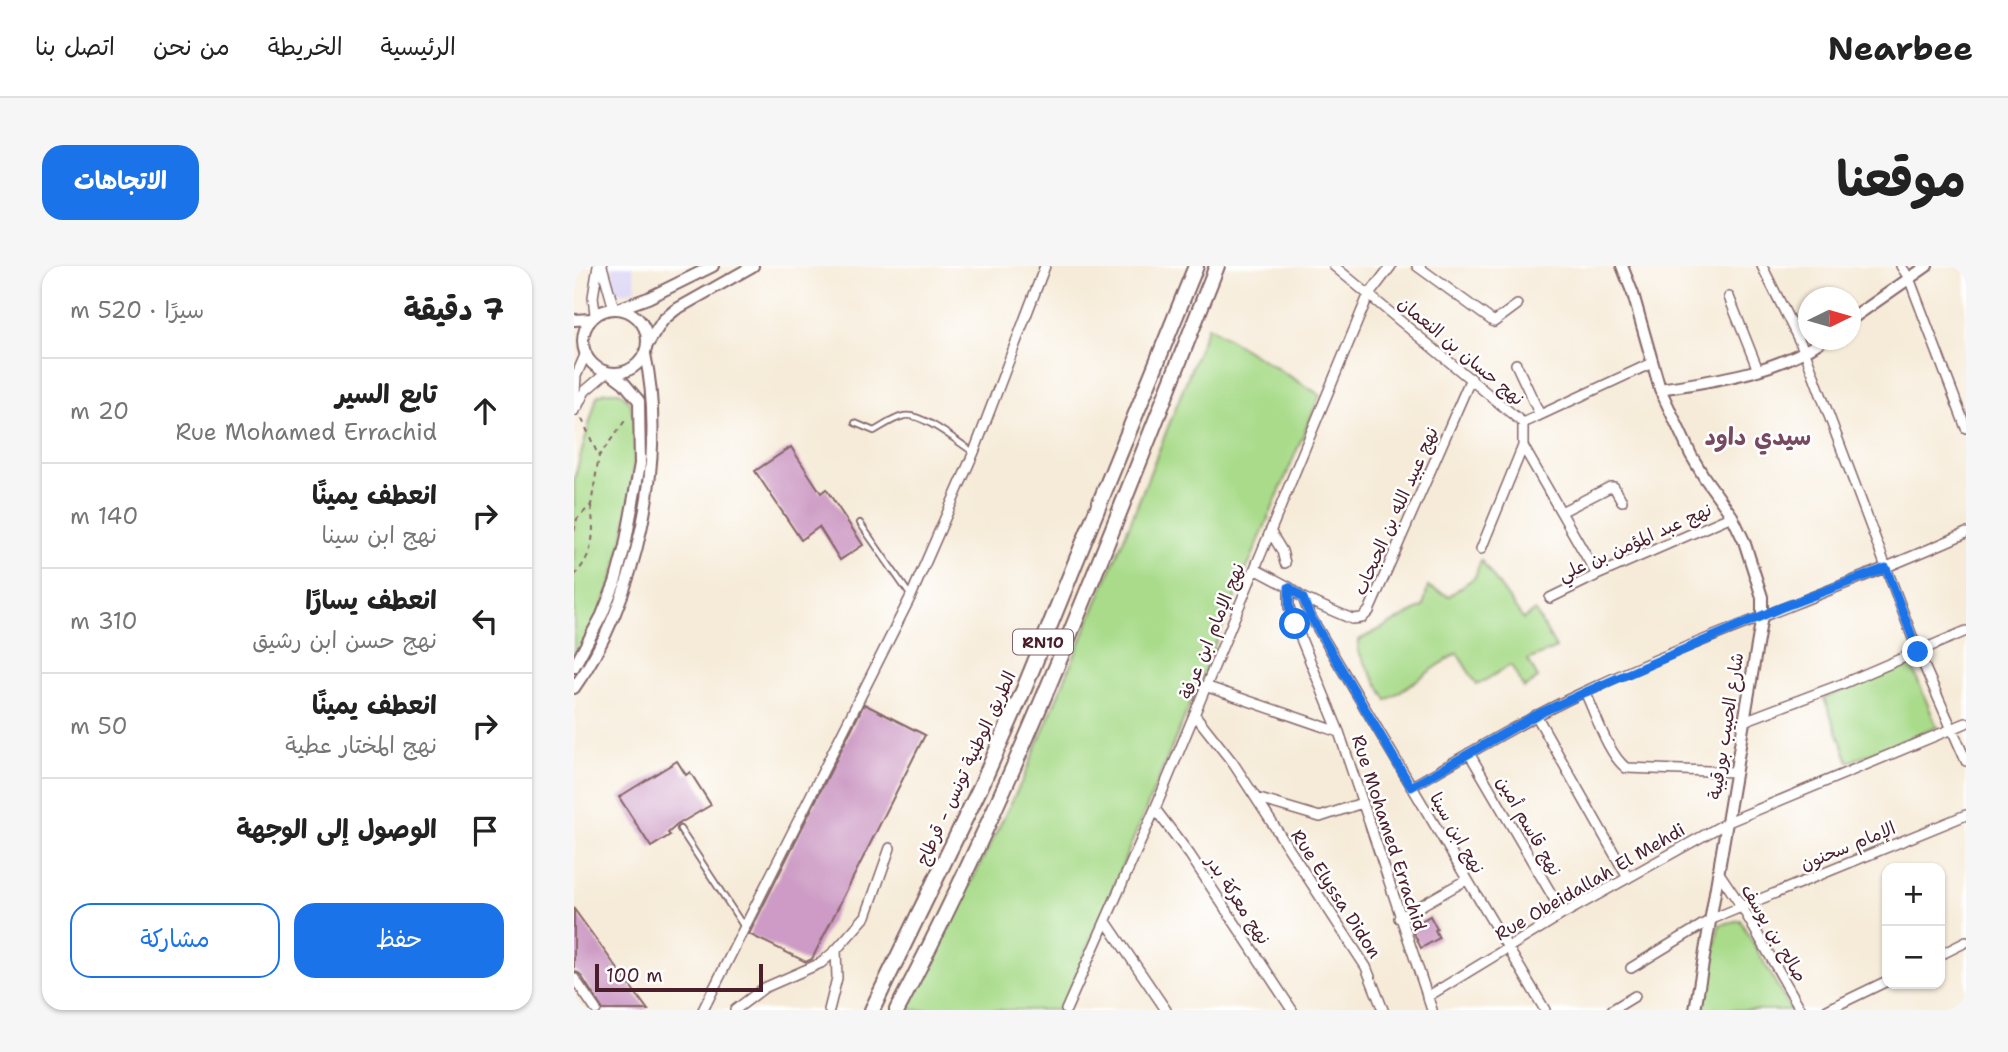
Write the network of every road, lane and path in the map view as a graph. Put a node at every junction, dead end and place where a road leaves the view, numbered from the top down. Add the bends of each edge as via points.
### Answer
1 (600, 266) edge
2 (713, 266) edge
3 (753, 266) edge
4 (1045, 266) edge
5 (1196, 266) edge
6 (1217, 266) edge
7 (1334, 266) edge
8 (1391, 266) edge
9 (1417, 266) edge
10 (1622, 266) edge
11 (1762, 266) edge
12 (1901, 266) edge
13 (1927, 266) edge
14 (1909, 278) junction
15 (1368, 296) junction
16 (1729, 296) dead end
17 (1517, 306) dead end
18 (616, 309) junction
19 (1861, 312) edge
20 (593, 317) junction
21 (574, 320) edge
22 (646, 349) junction
23 (581, 350) edge
24 (1808, 350) edge
25 (1805, 352) junction
26 (1652, 363) junction
27 (1516, 364) dead end
28 (1758, 370) junction
29 (609, 373) junction
30 (1471, 378) junction
31 (1660, 390) junction
32 (639, 401) junction
33 (575, 411) edge
34 (1540, 415) junction
35 (855, 423) dead end
36 (1523, 423) junction
37 (1966, 428) edge
38 (1523, 446) junction
39 (974, 452) junction
40 (599, 456) junction
41 (1622, 501) dead end
42 (590, 505) junction
43 (1561, 512) junction
44 (1732, 516) junction
45 (860, 523) dead end
46 (574, 531) edge
47 (1270, 531) junction
48 (1966, 533) edge
49 (1481, 549) dead end
50 (1285, 563) dead end
51 (1886, 568) junction
52 (1255, 569) junction
53 (1597, 575) junction
54 (574, 576) edge
55 (1289, 587) junction
56 (911, 596) junction
57 (1303, 598) junction
58 (1550, 598) dead end
59 (1762, 616) junction
60 (1966, 631) edge
61 (1918, 652) junction
62 (574, 667) edge
63 (1205, 686) junction
64 (574, 688) edge
65 (1586, 692) junction
66 (1195, 715) junction
67 (1536, 715) junction
68 (1744, 721) junction
69 (1966, 723) edge
70 (1953, 728) junction
71 (1339, 732) junction
72 (1469, 753) junction
73 (1966, 761) edge
74 (1736, 772) junction
75 (1411, 787) junction
76 (1256, 798) junction
77 (1362, 803) junction
78 (1155, 809) junction
79 (1966, 815) edge
80 (1728, 822) junction
81 (680, 829) dead end
82 (890, 848) dead end
83 (1719, 873) junction
84 (1628, 878) junction
85 (1466, 880) junction
86 (1742, 906) junction
87 (1563, 914) junction
88 (1399, 918) junction
89 (1712, 919) junction
90 (1107, 922) junction
91 (744, 928) junction
92 (1966, 942) edge
93 (1507, 948) junction
94 (835, 950) junction
95 (1945, 952) edge
96 (1631, 968) dead end
97 (574, 978) edge
98 (1882, 983) edge
99 (1635, 996) dead end
100 (1427, 997) junction
101 (596, 1010) edge
102 (703, 1010) edge
103 (735, 1010) edge
104 (829, 1010) edge
105 (872, 1010) edge
106 (897, 1010) edge
107 (1066, 1010) edge
108 (1166, 1010) edge
109 (1292, 1010) edge
110 (1383, 1010) edge
111 (1432, 1010) edge
112 (1545, 1010) edge
113 (1612, 1010) edge
114 (1695, 1010) edge
115 (1801, 1010) edge
116 (1827, 1010) edge

1 - 18 street
1 - 20 street
2 - 18 street
3 - 22 street via 674,310
4 - 39 street
5 - 105 highway, الطريق الوطنية تونس - قرطاج / RN10 via 1019,701
6 - 106 highway, RN10 via 1044,698
7 - 15 street, نهج حسان بن النعمان
8 - 15 street, نهج الإمام ابن عرفة
9 - 17 street via 1494,322
10 - 26 street, شارع الحبيب بورقيبة
11 - 25 street
12 - 14 street
13 - 14 street
14 - 19 street
14 - 37 street
15 - 30 street, نهج حسان بن النعمان
15 - 47 street, نهج الإمام ابن عرفة
16 - 28 street
18 - 20 street
18 - 22 street via 637,317 647,334
20 - 21 street
20 - 23 street
22 - 29 street via 631,369
22 - 64 street via 651,460 639,538 607,633
23 - 29 street via 593,365
23 - 33 street
24 - 25 street
25 - 28 street
25 - 51 street
26 - 31 street, شارع الحبيب بورقيبة
26 - 34 street, نهج حسان بن النعمان
27 - 34 street
28 - 31 street
29 - 32 street
29 - 33 street via 585,391
30 - 36 street, نهج حسان بن النعمان
30 - 57 street, نهج عبيد الله بن الحبحاب via 1369,611 1352,619
31 - 44 street, شارع الحبيب بورقيبة via 1691,455
32 - 40 path
32 - 62 street via 640,464 625,546 602,615
33 - 40 path
34 - 36 street, نهج حسان بن النعمان
35 - 39 lane via 874,431 912,416
36 - 38 street
38 - 43 street
38 - 49 street
39 - 56 street
40 - 42 path
41 - 43 street via 1610,487
42 - 46 path via 577,519
42 - 54 path via 594,524 588,560
43 - 53 street
44 - 53 street, نهج عبد المؤمن بن علي
44 - 59 street, شارع الحبيب بورقيبة via 1755,572
45 - 56 lane
47 - 50 street
47 - 52 street, نهج الإمام ابن عرفة
48 - 51 street
51 - 59 street
51 - 61 street
52 - 55 street, نهج عبيد الله بن الحبحاب
52 - 63 street, نهج الإمام ابن عرفة
53 - 58 street, نهج عبد المؤمن بن علي
55 - 57 street, نهج عبيد الله بن الحبحاب
55 - 71 street, Rue Mohamed Errachid via 1289,607
56 - 91 street
57 - 75 street, نهج ابن سينا
59 - 65 street
59 - 68 street, شارع الحبيب بورقيبة
60 - 61 street
61 - 68 street
61 - 70 street
63 - 66 street, نهج الإمام ابن عرفة
63 - 71 street
65 - 67 street
65 - 74 street via 1618,761 1626,768
66 - 76 street, Rue Elyssa Didon
66 - 78 street, نهج الإمام ابن عرفة
67 - 72 street
67 - 84 street
68 - 74 street, شارع الحبيب بورقيبة
69 - 70 street, Rue Obeidallah El Mehdi
70 - 73 street
70 - 80 street, Rue Obeidallah El Mehdi
71 - 77 street, Rue Mohamed Errachid
72 - 75 street
72 - 87 street, نهج قاسم أمين
74 - 80 street, شارع الحبيب بورقيبة
75 - 85 street, نهج ابن سينا
76 - 77 street, Rue Elyssa Didon via 1320,817
76 - 110 street, Rue Elyssa Didon via 1366,967
77 - 88 street, Rue Mohamed Errachid
78 - 90 street, نهج الإمام ابن عرفة
78 - 109 street, نهج معركة بدر
79 - 86 street, الإمام سحنون
80 - 83 street, شارع الحبيب بورقيبة
80 - 84 street, Rue Obeidallah El Mehdi
81 - 91 lane
82 - 94 street via 866,916
83 - 86 street, صالح بن يوسف
83 - 89 street, شارع الحبيب بورقيبة
84 - 87 street, Rue Obeidallah El Mehdi
85 - 88 street
85 - 93 street, نهج ابن سينا
86 - 89 street, الإمام سحنون
86 - 115 street, صالح بن يوسف
87 - 93 street, Rue Obeidallah El Mehdi
88 - 100 street, Rue Mohamed Errachid
89 - 96 street, الإمام سحنون
89 - 114 street, شارع الحبيب بورقيبة
90 - 107 street, نهج الإمام ابن عرفة
90 - 108 street
91 - 102 street
92 - 95 street
93 - 100 street, Rue Obeidallah El Mehdi
93 - 112 street, نهج ابن سينا
94 - 103 street via 821,962 764,988
94 - 104 street via 837,978
97 - 101 street
98 - 116 street
99 - 113 street
100 - 111 street, Rue Mohamed Errachid

